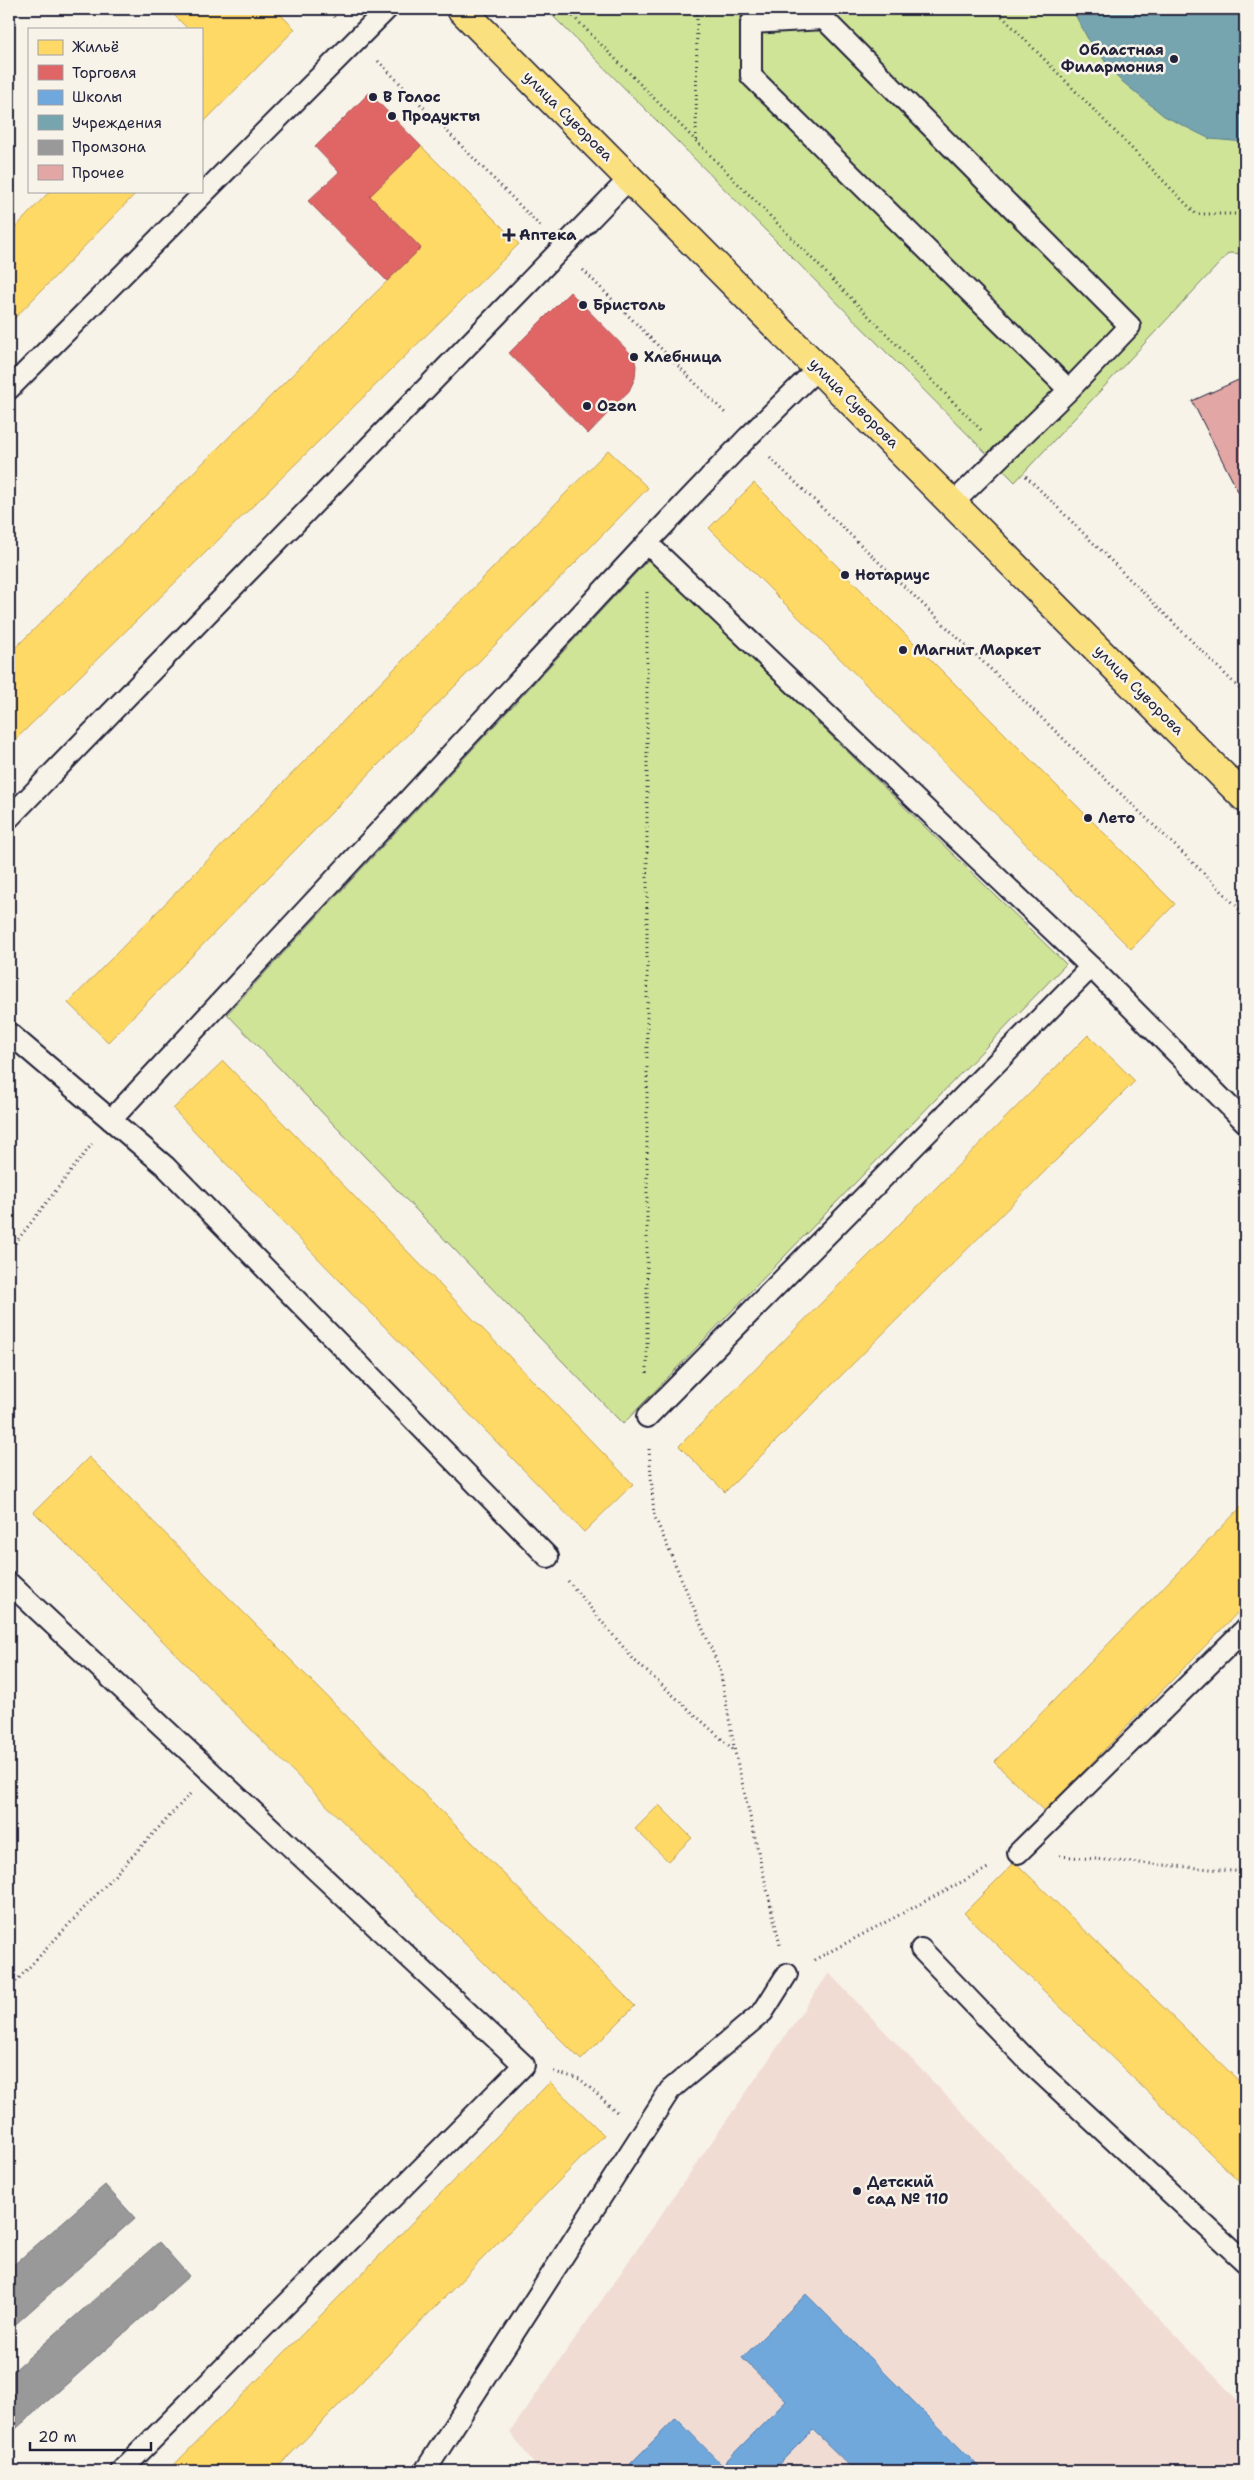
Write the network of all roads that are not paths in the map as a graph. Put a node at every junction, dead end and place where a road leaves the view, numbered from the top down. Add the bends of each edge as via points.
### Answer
1 (387, 9) edge
2 (461, 9) edge
3 (630, 178) junction
4 (819, 368) junction
5 (9, 389) edge
6 (1069, 390) junction
7 (952, 503) junction
8 (647, 543) junction
9 (1245, 798) edge
10 (9, 818) edge
11 (1091, 967) junction
12 (9, 1033) edge
13 (111, 1120) junction
14 (1245, 1122) edge
15 (647, 1416) road end
16 (548, 1557) road end
17 (9, 1583) edge
18 (1245, 1629) edge
19 (1018, 1853) road end
20 (921, 1949) dead end
21 (787, 1974) road end
22 (1245, 2262) edge
23 (121, 2471) edge
24 (425, 2471) edge

1 - 5 lane
2 - 3 main road, улица Суворова
3 - 4 main road, улица Суворова
3 - 10 lane
4 - 7 main road, улица Суворова
4 - 8 lane via 748,436
6 - 6 lane via 1130,326 824,19 751,23 751,76
6 - 7 lane
7 - 9 main road, улица Суворова
8 - 11 lane
8 - 13 lane
11 - 14 lane
11 - 15 lane
12 - 13 lane
13 - 16 lane via 165,1166
17 - 23 lane via 524,2065
18 - 19 lane
20 - 22 lane via 1028,2062
21 - 24 lane via 763,2012 670,2090

